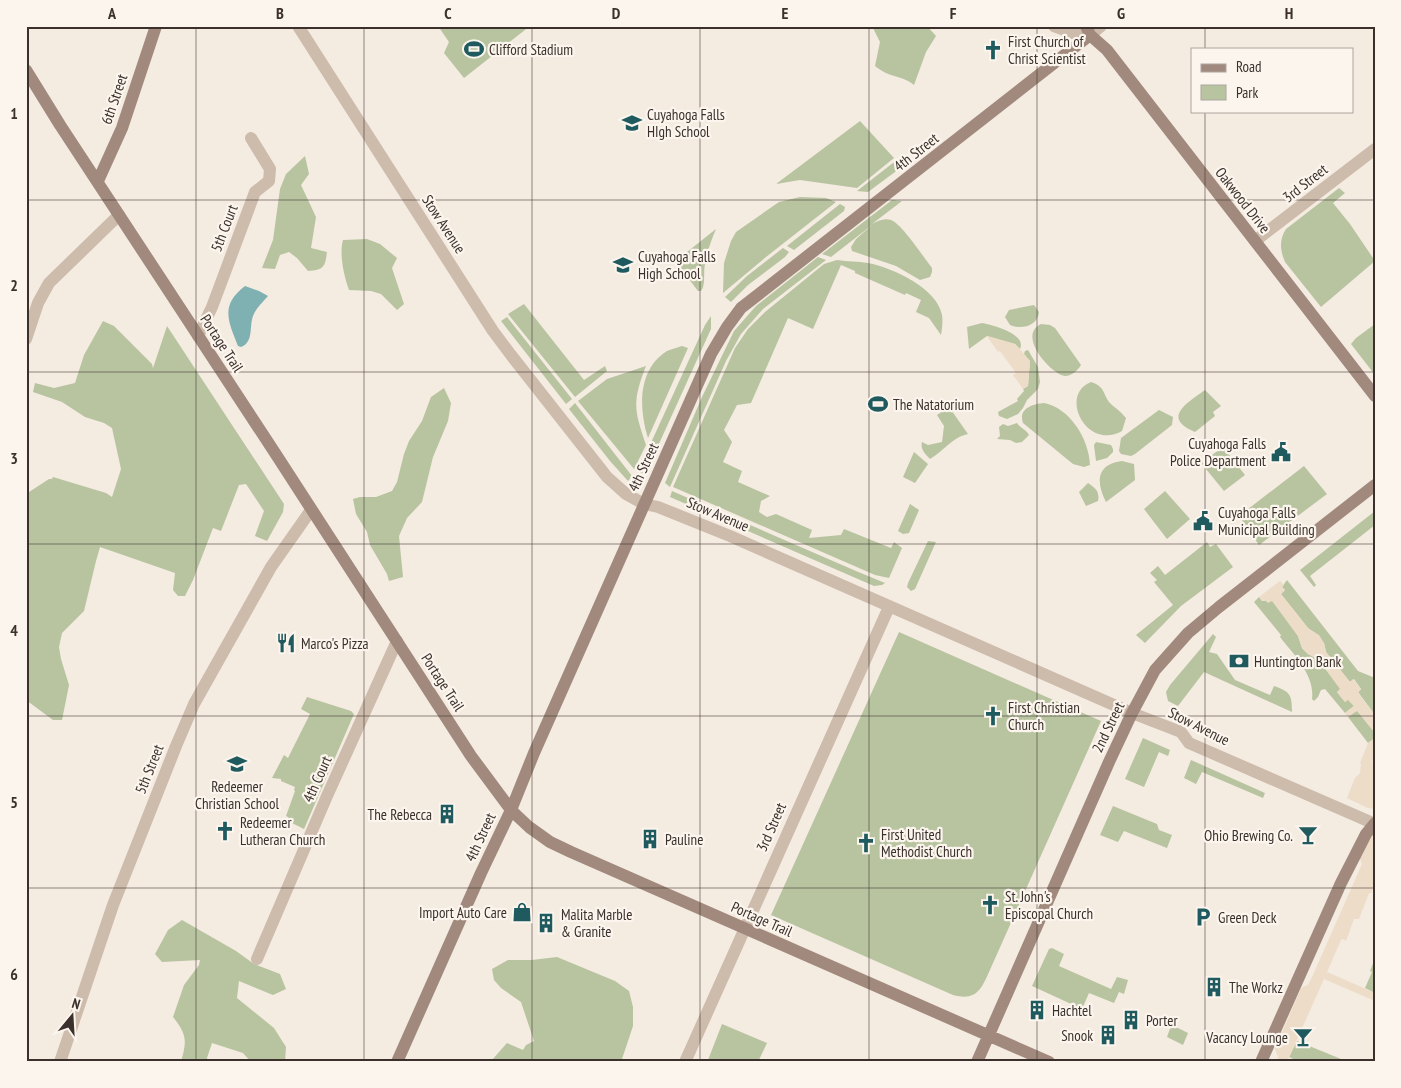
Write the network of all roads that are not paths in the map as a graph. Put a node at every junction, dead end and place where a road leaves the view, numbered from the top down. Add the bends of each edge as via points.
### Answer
1 (156, 26) edge
2 (298, 26) edge
3 (1054, 26) edge
4 (1101, 26) edge
5 (1088, 31) edge
6 (26, 70) edge
7 (251, 138) dead end
8 (1375, 149) edge
9 (98, 181) junction
10 (119, 215) junction
11 (1255, 241) junction
12 (198, 336) junction
13 (26, 339) edge
14 (1375, 396) edge
15 (1375, 485) edge
16 (644, 504) junction
17 (311, 510) junction
18 (889, 607) junction
19 (397, 641) junction
20 (1132, 713) junction
21 (511, 810) junction
22 (1375, 823) edge
23 (744, 928) junction
24 (257, 958) dead end
25 (989, 1035) junction
26 (60, 1062) edge
27 (397, 1062) edge
28 (685, 1062) edge
29 (977, 1062) edge
30 (1049, 1062) edge
31 (1262, 1062) edge

1 - 9 main road, 6th Street via 122,128
2 - 16 street, Stow Avenue via 510,356 607,477 626,494
3 - 5 street via 1073,33
4 - 5 street, 4th Street
5 - 11 main road, Oakwood Drive via 1107,50
5 - 16 main road, 4th Street via 742,308 711,354
6 - 9 main road, Portage Trail
7 - 12 street, 5th Court via 270,169 268,181 255,192
8 - 11 street, 3rd Street
9 - 10 main road, Portage Trail
10 - 12 main road, Portage Trail
10 - 13 street via 49,283 38,303
11 - 14 main road, Oakwood Drive
12 - 17 main road, Portage Trail
15 - 20 main road, 2nd Street via 1188,633 1155,670
16 - 18 street, Stow Avenue via 658,506 730,536
16 - 21 main road, 4th Street
17 - 19 main road, Portage Trail
17 - 26 street, 5th Street via 271,567 194,704 116,896
18 - 20 street, Stow Avenue
18 - 23 street, 3rd Street
19 - 21 main road, Portage Trail via 471,756
19 - 24 street, 4th Court
20 - 22 street, Stow Avenue via 1181,732 1190,743
20 - 25 main road, 2nd Street
21 - 23 main road, Portage Trail via 534,831 571,852
21 - 27 main road, 4th Street
22 - 31 main road via 1341,883
23 - 25 main road, Portage Trail
23 - 28 street, 3rd Street
25 - 29 main road, 2nd Street
25 - 30 main road, Portage Trail

